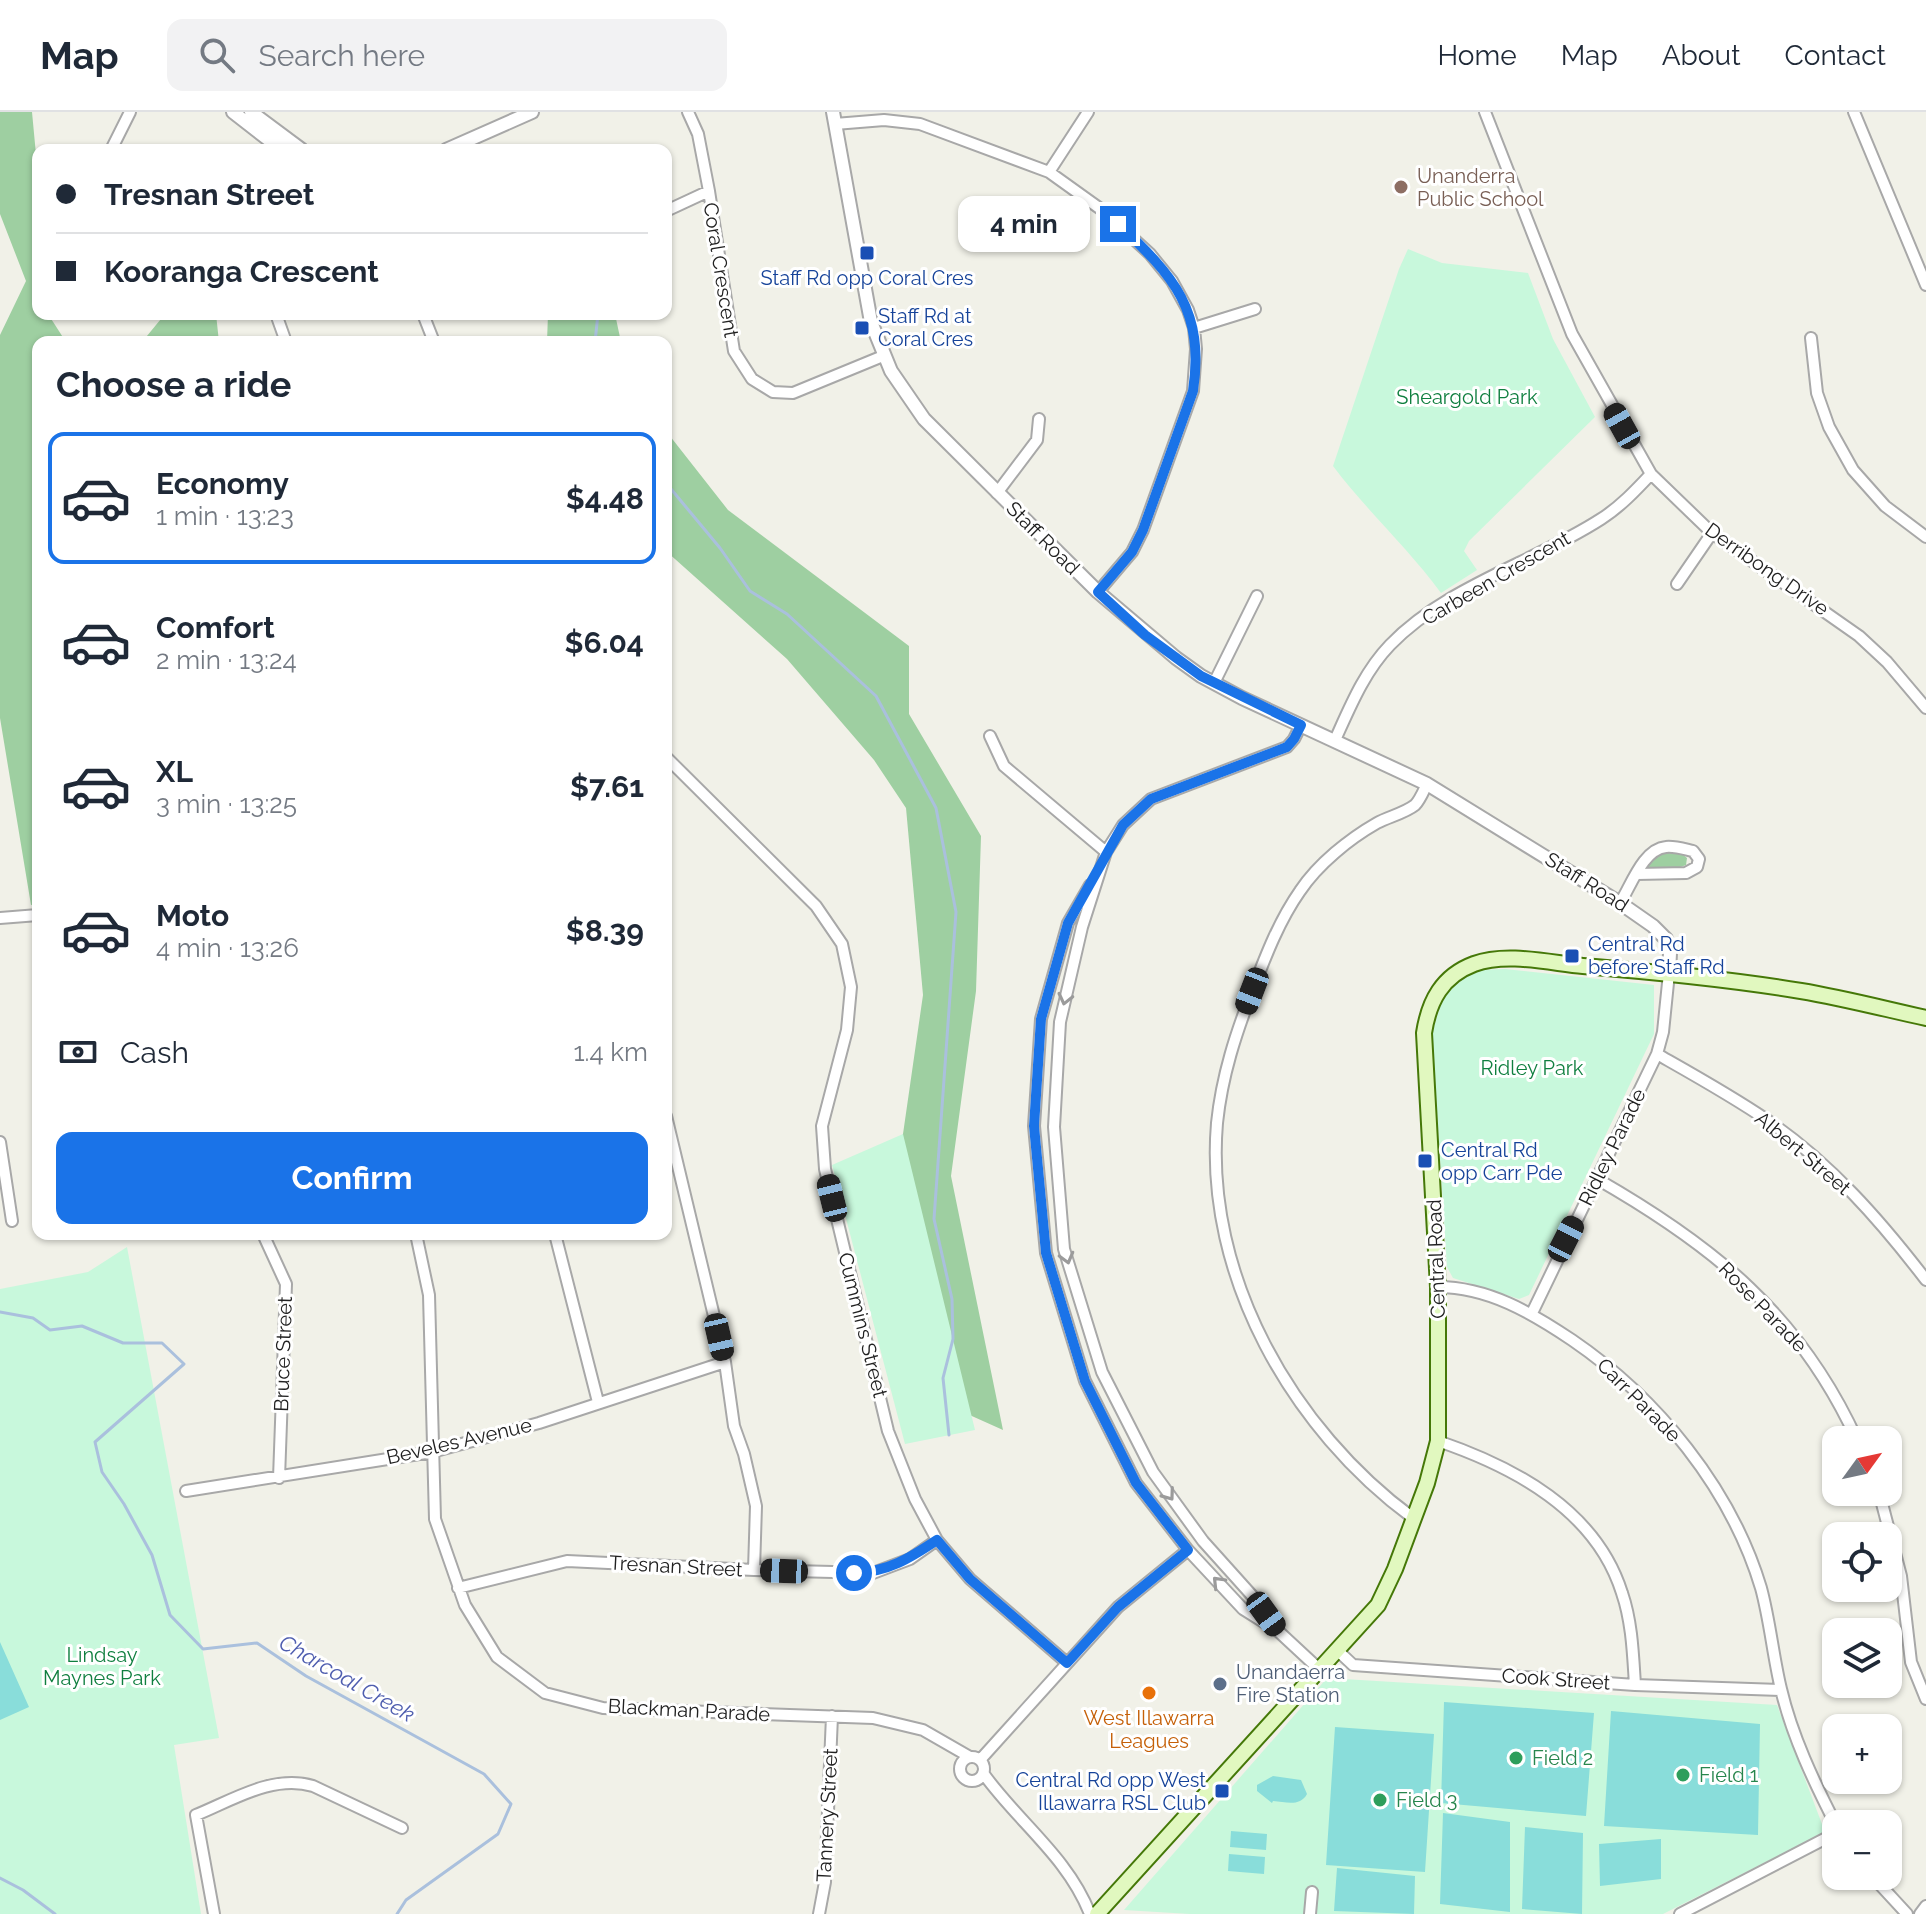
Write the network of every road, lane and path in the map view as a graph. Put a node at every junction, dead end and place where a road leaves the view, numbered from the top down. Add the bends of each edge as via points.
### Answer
1 (130, 112) edge
2 (251, 112) edge
3 (532, 112) edge
4 (688, 112) edge
5 (1088, 112) edge
6 (1485, 112) edge
7 (1854, 112) edge
8 (237, 113) edge
9 (834, 118) edge
10 (114, 144) edge
11 (275, 144) edge
12 (294, 144) edge
13 (460, 144) edge
14 (1049, 172) junction
15 (709, 191) junction
16 (672, 208) edge
17 (1926, 285) edge
18 (1255, 309) dead end
19 (1194, 328) junction
20 (1811, 338) dead end
21 (883, 356) junction
22 (1039, 419) dead end
23 (1651, 474) junction
24 (997, 493) junction
25 (1712, 533) junction
26 (1926, 537) edge
27 (1677, 584) dead end
28 (1098, 592) junction
29 (1257, 596) dead end
30 (1214, 683) junction
31 (1926, 708) edge
32 (1301, 725) junction
33 (990, 736) dead end
34 (1335, 740) junction
35 (672, 763) edge
36 (1427, 784) junction
37 (1106, 852) junction
38 (1099, 870) junction
39 (1637, 874) junction
40 (1620, 903) junction
41 (32, 915) edge
42 (0, 918) edge
43 (1669, 973) junction
44 (1926, 1018) edge
45 (1657, 1054) junction
46 (672, 1141) edge
47 (0, 1142) edge
48 (1597, 1179) junction
49 (12, 1221) dead end
50 (266, 1240) edge
51 (417, 1240) edge
52 (557, 1240) edge
53 (1926, 1280) edge
54 (1438, 1287) junction
55 (1532, 1313) junction
56 (725, 1362) junction
57 (598, 1402) junction
58 (1851, 1426) edge
59 (1438, 1441) junction
60 (432, 1452) junction
61 (279, 1478) junction
62 (186, 1491) dead end
63 (1883, 1506) edge
64 (1413, 1518) junction
65 (937, 1540) junction
66 (1188, 1550) junction
67 (754, 1570) junction
68 (458, 1588) junction
69 (1278, 1631) junction
70 (1337, 1650) junction
71 (1067, 1663) junction
72 (1320, 1670) junction
73 (1635, 1685) junction
74 (1781, 1690) junction
75 (1926, 1699) edge
76 (832, 1716) junction
77 (970, 1760) junction
78 (980, 1776) junction
79 (1828, 1810) edge
80 (402, 1828) dead end
81 (1822, 1840) edge
82 (1885, 1890) edge
83 (1312, 1892) dead end
84 (1926, 1906) edge
85 (214, 1914) edge
86 (819, 1914) edge
87 (1090, 1914) edge
88 (1097, 1914) edge
89 (1310, 1914) edge
90 (1680, 1914) edge
91 (1907, 1914) edge
92 (1920, 1914) edge

1 - 10 street
2 - 12 street
3 - 13 street
4 - 15 street, Coral Crescent via 698,134
5 - 14 street
6 - 23 street, Derribong Drive via 1572,334
7 - 17 street
8 - 11 street
9 - 14 street via 920,124
9 - 21 street, Staff Road via 865,299
14 - 19 street via 1150,254 1172,281
15 - 16 street
15 - 21 street, Coral Crescent via 734,351 752,379 773,392 793,393
18 - 19 street
19 - 28 street via 1193,391 1148,515 1132,552
20 - 26 street via 1817,393 1853,470 1885,506
21 - 24 street, Staff Road via 924,419
22 - 24 street via 1037,440
23 - 25 street, Derribong Drive
23 - 34 street, Carbeen Crescent via 1602,519 1434,608 1390,645 1359,689
24 - 28 street, Staff Road
25 - 27 street
25 - 31 street, Derribong Drive via 1859,636
28 - 30 street, Staff Road via 1145,635
29 - 30 street
30 - 32 street, Staff Road
32 - 34 street, Staff Road
32 - 37 street via 1287,747 1151,799 1123,825
33 - 37 street via 1004,766
34 - 36 street, Staff Road
35 - 65 street, Cummins Street via 816,906 842,944 851,987 847,1030 822,1126 825,1169 888,1431
36 - 40 street, Staff Road
36 - 64 street via 1415,805 1363,833 1301,888 1271,943 1234,1039 1217,1125 1218,1188 1228,1244 1259,1330 1299,1402 1329,1441 1362,1477
37 - 38 street
38 - 66 street via 1068,923 1041,1019 1034,1126 1046,1253 1085,1381 1136,1483
38 -> 69 street via 1060,1022 1054,1127 1064,1249 1102,1372 1153,1472
39 - 39 street via 1663,847 1693,851 1699,859 1686,873
39 - 40 street
40 - 43 street, Staff Road via 1666,939
41 - 42 street
43 - 44 main road, Central Road via 1804,991
43 - 45 street, Ridley Parade
43 - 54 main road, Central Road via 1489,960 1458,972 1436,991 1424,1033
45 - 48 street, Ridley Parade
45 - 53 street, Albert Street via 1770,1121 1831,1171 1888,1230
46 - 56 street
47 - 49 street
48 - 55 street, Ridley Parade
48 - 58 street, Rose Parade via 1681,1230 1741,1278 1802,1344
50 - 61 street, Bruce Street via 286,1284
51 - 60 street, Blackman Parade via 429,1295
52 - 57 street
54 - 55 street, Carr Parade via 1467,1289
54 - 59 main road, Central Road
55 - 74 street, Carr Parade via 1606,1363 1673,1428 1725,1503 1760,1587
56 - 57 street, Beveles Avenue
56 - 67 street via 734,1426 756,1506
57 - 60 street, Beveles Avenue
59 - 64 main road, Central Road
59 - 73 street via 1518,1475 1580,1522 1609,1563 1622,1593
60 - 61 street, Beveles Avenue
60 - 68 street, Blackman Parade via 435,1519
61 - 62 street, Beveles Avenue
63 - 75 street via 1901,1576 1911,1662
64 - 70 main road, Central Road via 1378,1605
65 - 67 street, Tresnan Street via 910,1559 873,1573
65 - 71 street, Cummins Street via 970,1579
69 -> 66 street via 1243,1609
66 - 71 street via 1118,1607
67 - 68 street, Tresnan Street via 567,1561
68 - 76 street, Blackman Parade via 497,1657 549,1695 603,1708
69 - 72 street
70 - 72 main road, Central Road
70 - 73 street, Cook Street via 1353,1665
71 - 77 street
72 - 88 main road, Central Road
73 - 74 street, Cook Street
74 - 79 street, Carr Parade
76 - 77 street, Blackman Parade via 923,1730
76 - 86 street, Tannery Street
77 - 78 street
77 - 78 street, Blackman Parade via 962,1776
78 - 87 street via 1068,1873
80 - 85 street via 299,1782 270,1785 196,1815
81 - 90 street
82 - 91 street
83 - 89 street
84 - 92 street

